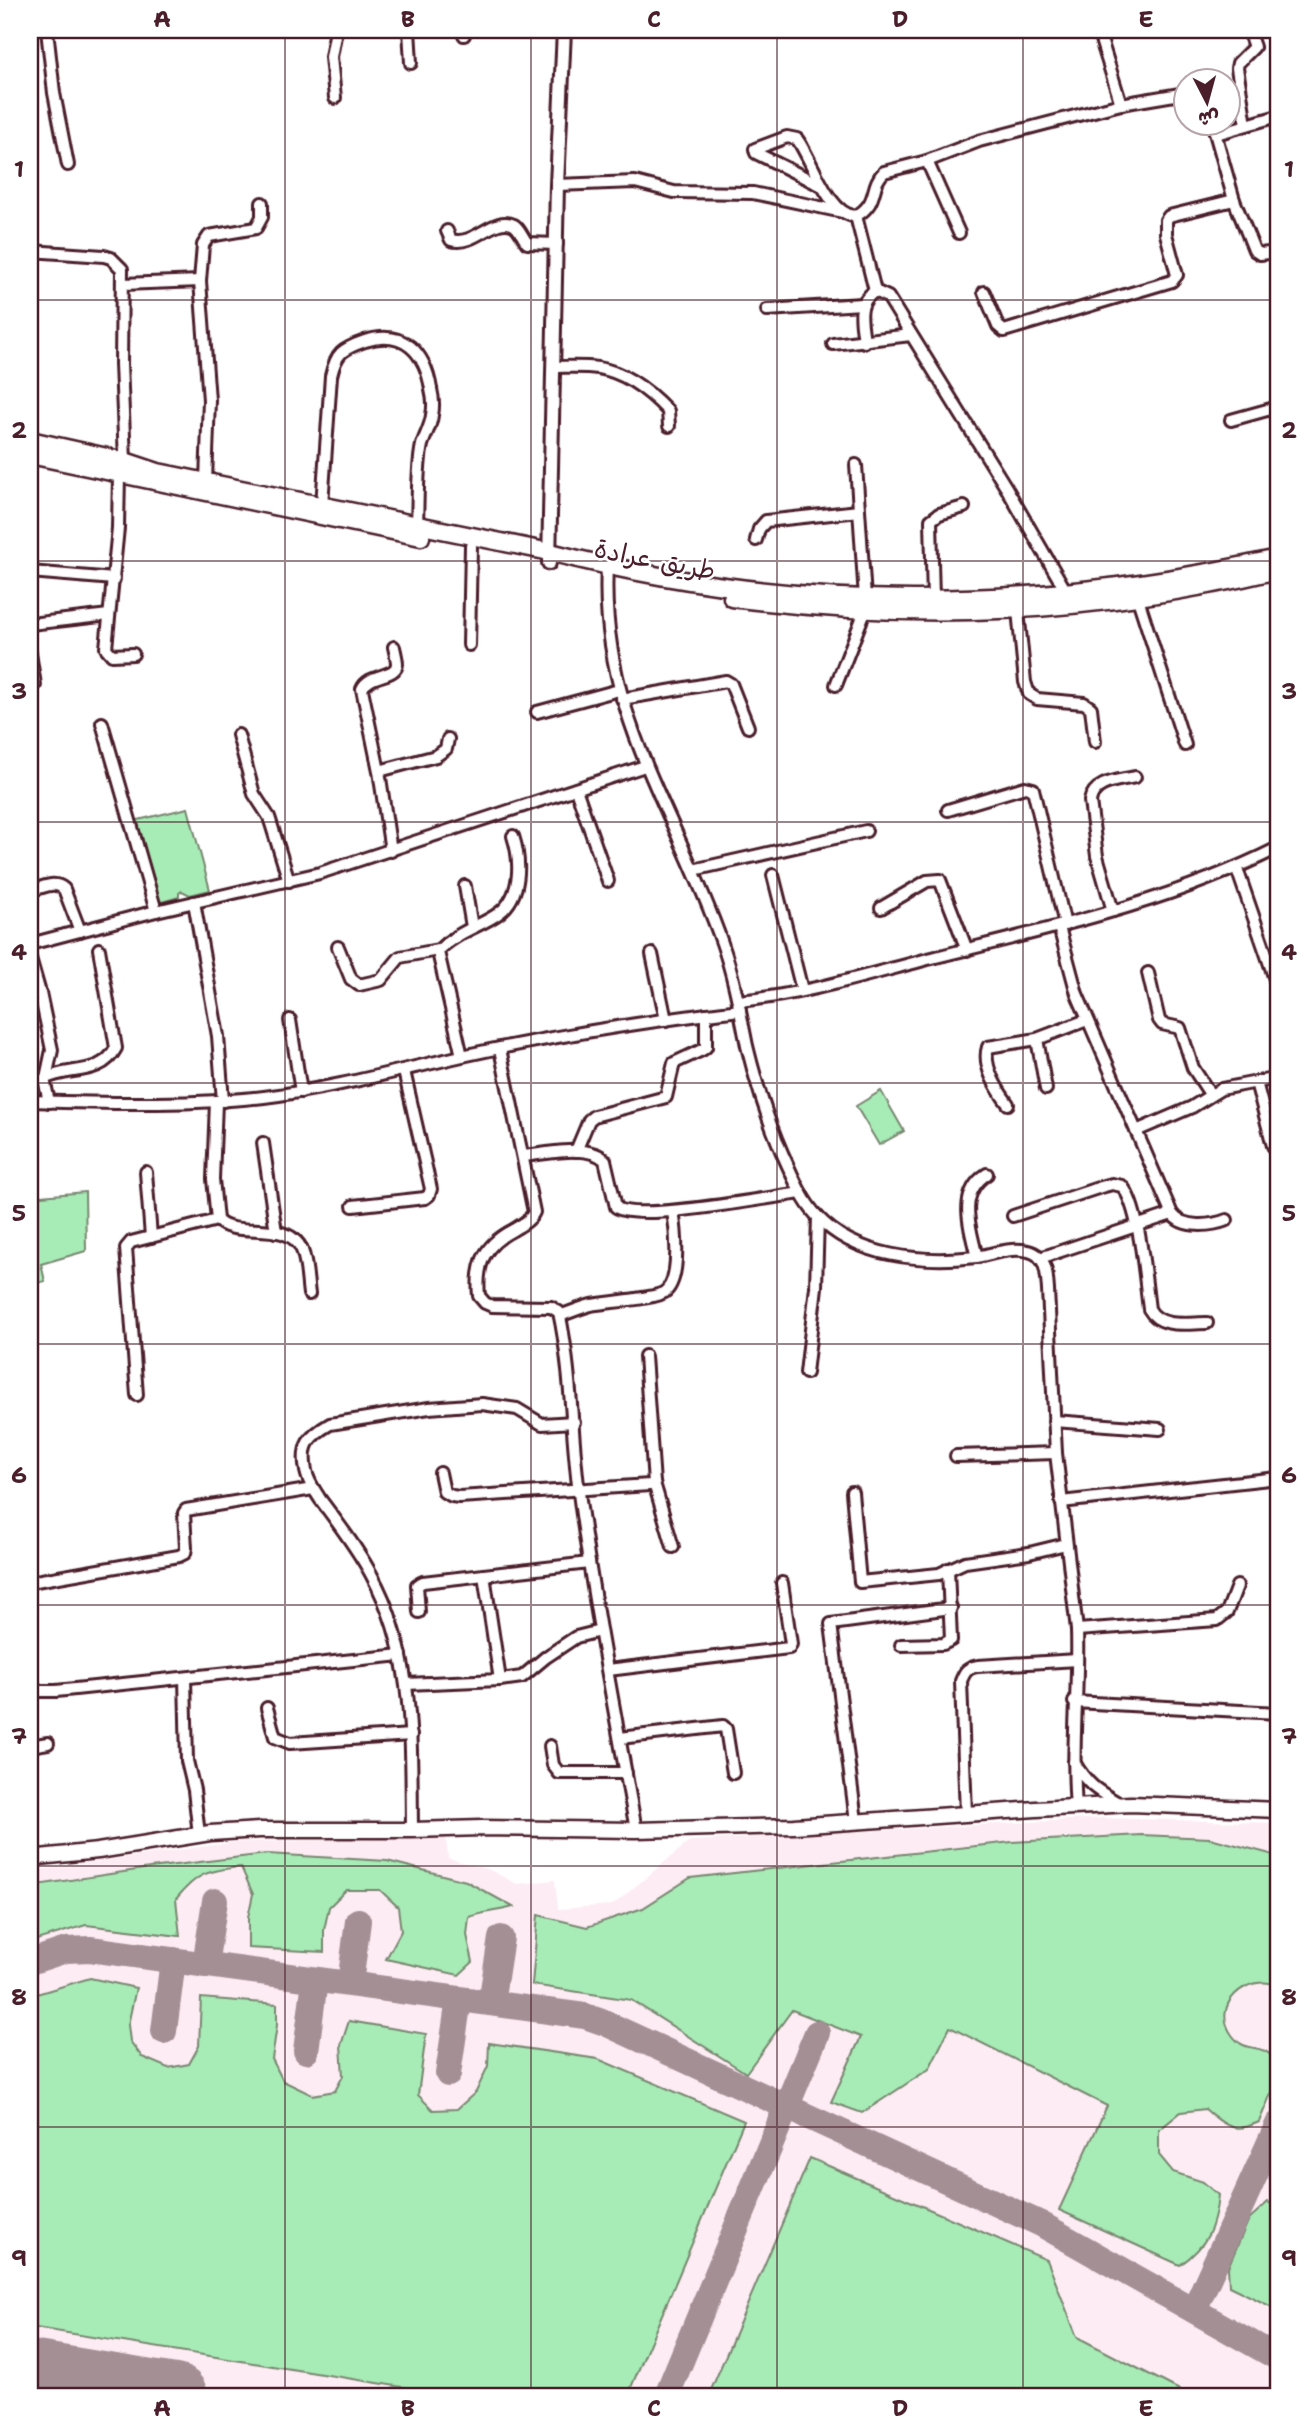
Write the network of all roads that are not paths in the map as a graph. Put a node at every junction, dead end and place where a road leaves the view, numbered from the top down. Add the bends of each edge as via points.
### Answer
1 (47, 30) edge
2 (336, 30) edge
3 (409, 30) edge
4 (564, 30) edge
5 (1098, 30) edge
6 (1248, 30) edge
7 (411, 63) dead end
8 (1172, 95) edge
9 (335, 98) dead end
10 (1121, 104) junction
11 (1278, 116) edge
12 (1242, 125) edge
13 (1246, 125) junction
14 (1216, 136) edge
15 (927, 160) junction
16 (68, 165) dead end
17 (557, 185) junction
18 (822, 186) junction
19 (1234, 200) junction
20 (262, 203) dead end
21 (843, 212) junction
22 (856, 216) junction
23 (447, 231) dead end
24 (959, 233) dead end
25 (557, 244) junction
26 (30, 251) edge
27 (1278, 252) edge
28 (200, 281) junction
29 (123, 284) junction
30 (875, 291) junction
31 (984, 292) dead end
32 (862, 304) junction
33 (767, 310) dead end
34 (911, 335) junction
35 (864, 342) junction
36 (832, 344) dead end
37 (554, 367) junction
38 (1278, 407) edge
39 (1231, 419) dead end
40 (669, 426) dead end
41 (30, 440) edge
42 (30, 455) edge
43 (856, 465) dead end
44 (122, 468) junction
45 (206, 481) junction
46 (322, 505) junction
47 (964, 507) dead end
48 (859, 511) junction
49 (417, 526) junction
50 (756, 540) dead end
51 (471, 546) junction
52 (550, 558) junction
53 (1278, 558) edge
54 (1278, 570) edge
55 (607, 571) junction
56 (30, 572) edge
57 (114, 579) junction
58 (1068, 593) junction
59 (1138, 598) junction
60 (933, 600) junction
61 (865, 604) junction
62 (1018, 610) junction
63 (108, 615) junction
64 (30, 624) edge
65 (469, 645) dead end
66 (394, 647) dead end
67 (30, 653) edge
68 (133, 653) dead end
69 (35, 685) dead end
70 (836, 685) dead end
71 (621, 694) junction
72 (537, 712) dead end
73 (102, 723) dead end
74 (748, 727) dead end
75 (238, 735) dead end
76 (448, 739) dead end
77 (1095, 742) dead end
78 (1185, 745) dead end
79 (645, 766) junction
80 (379, 771) junction
81 (1135, 777) dead end
82 (576, 789) junction
83 (948, 810) dead end
84 (866, 831) dead end
85 (513, 836) dead end
86 (1278, 848) edge
87 (391, 850) junction
88 (1237, 869) junction
89 (693, 870) junction
90 (773, 875) dead end
91 (289, 881) junction
92 (608, 881) dead end
93 (465, 886) dead end
94 (30, 891) edge
95 (194, 902) junction
96 (881, 908) dead end
97 (156, 911) junction
98 (1114, 911) junction
99 (1062, 926) junction
100 (472, 927) junction
101 (80, 931) junction
102 (30, 944) edge
103 (338, 947) dead end
104 (99, 949) dead end
105 (438, 950) junction
106 (967, 950) junction
107 (652, 954) dead end
108 (30, 958) edge
109 (1148, 973) dead end
110 (1278, 988) edge
111 (802, 990) junction
112 (740, 1005) junction
113 (706, 1014) junction
114 (290, 1020) dead end
115 (666, 1020) junction
116 (1087, 1020) junction
117 (1037, 1039) junction
118 (500, 1049) junction
119 (462, 1056) junction
120 (404, 1071) junction
121 (46, 1078) junction
122 (1278, 1078) edge
123 (1255, 1082) junction
124 (1046, 1089) dead end
125 (301, 1091) junction
126 (1210, 1094) junction
127 (30, 1101) edge
128 (220, 1101) junction
129 (49, 1102) junction
130 (1007, 1104) dead end
131 (1136, 1131) junction
132 (263, 1143) dead end
133 (1273, 1146) dead end
134 (576, 1151) junction
135 (523, 1156) junction
136 (146, 1172) dead end
137 (987, 1174) dead end
138 (801, 1193) junction
139 (353, 1206) dead end
140 (673, 1211) junction
141 (1172, 1214) junction
142 (1013, 1216) dead end
143 (818, 1217) junction
144 (218, 1220) junction
145 (1227, 1220) dead end
146 (1136, 1226) junction
147 (276, 1232) junction
148 (151, 1237) junction
149 (977, 1256) junction
150 (1040, 1258) junction
151 (309, 1294) dead end
152 (560, 1316) junction
153 (1207, 1322) dead end
154 (645, 1356) dead end
155 (806, 1373) dead end
156 (137, 1395) dead end
157 (1054, 1421) junction
158 (574, 1422) junction
159 (1160, 1429) dead end
160 (1056, 1453) junction
161 (956, 1456) dead end
162 (440, 1473) dead end
163 (1278, 1478) edge
164 (654, 1483) junction
165 (313, 1489) junction
166 (579, 1489) junction
167 (852, 1492) dead end
168 (1061, 1502) junction
169 (1066, 1544) junction
170 (673, 1547) dead end
171 (589, 1563) junction
172 (948, 1569) junction
173 (484, 1575) junction
174 (30, 1582) edge
175 (782, 1583) dead end
176 (1237, 1586) dead end
177 (951, 1608) junction
178 (419, 1612) dead end
179 (1077, 1630) junction
180 (600, 1631) junction
181 (901, 1645) dead end
182 (401, 1656) junction
183 (1077, 1660) junction
184 (608, 1670) junction
185 (184, 1678) junction
186 (500, 1680) junction
187 (30, 1684) edge
188 (407, 1684) junction
189 (1074, 1702) junction
190 (267, 1708) dead end
191 (1278, 1713) edge
192 (411, 1735) junction
193 (620, 1738) junction
194 (48, 1744) dead end
195 (30, 1746) edge
196 (550, 1746) dead end
197 (1073, 1759) junction
198 (626, 1773) junction
199 (733, 1773) dead end
200 (1123, 1805) junction
201 (1076, 1807) junction
202 (1278, 1810) edge
203 (966, 1814) junction
204 (856, 1821) junction
205 (412, 1830) junction
206 (636, 1830) junction
207 (199, 1835) junction
208 (30, 1858) edge

1 - 16 street
2 - 9 street via 331,57
3 - 7 street
4 - 17 street
5 - 10 street
6 - 13 street via 1254,47 1237,68
8 - 10 street
10 - 15 street via 979,141
11 - 13 street
12 - 13 street
14 - 19 street
15 - 22 street via 884,172 873,200
15 - 24 street
17 - 21 street via 635,182 674,192 753,192
17 - 25 street
18 - 18 street via 797,139 787,137 755,149
18 - 21 street
19 - 27 street via 1254,250
19 - 31 street via 1166,220 1177,275 1172,282 1004,331
20 - 28 street via 261,222 253,230 206,239
21 - 22 street
22 - 30 street
23 - 25 street via 452,240 461,242 510,224 527,243
25 - 37 street
26 - 29 street via 111,258 122,269
28 - 29 street
28 - 45 street via 209,400
29 - 44 street
30 - 32 street
30 - 34 street via 888,297
32 - 33 street
32 - 35 street
34 - 35 street
34 - 58 street
35 - 36 street
37 - 40 street via 597,367 625,377 668,411
37 - 52 street
38 - 39 street
41 - 44 main road
42 - 44 main road, طريق عرادة
43 - 48 street
44 - 45 main road, طريق عرادة
44 - 51 main road, طريق عرادة via 382,530
44 - 57 street
45 - 46 main road, طريق عرادة
46 - 49 main road, طريق عرادة
46 - 49 street via 336,358 365,341 399,340 422,359 433,399 422,446
47 - 60 street via 931,520
48 - 50 street via 766,522
48 - 61 street
49 - 52 main road, طريق عرادة
51 - 52 main road, طريق عرادة
51 - 65 street
52 - 55 main road, طريق عرادة
53 - 58 main road, طريق عرادة via 1178,579
54 - 59 main road, طريق عرادة
55 - 61 main road, طريق عرادة via 703,594
55 - 71 street via 612,657
56 - 57 street
57 - 63 street
58 - 60 main road, طريق عرادة
59 - 62 main road, طريق عرادة
59 - 78 street
60 - 61 main road, طريق عرادة
61 - 62 main road, طريق عرادة via 954,612
61 - 70 street
62 - 77 street via 1029,694 1091,708
63 - 64 street
63 - 68 street via 108,652 116,656
66 - 80 street via 395,669 371,679 362,690
67 - 69 street
71 - 72 street
71 - 74 street via 726,681
71 - 79 street
73 - 97 street
75 - 91 street via 254,794 269,817
76 - 80 street via 446,749 436,756
79 - 82 street
79 - 89 street
80 - 87 street
81 - 98 street via 1099,786 1091,794 1097,856
82 - 87 street
82 - 92 street
83 - 99 street via 1019,788 1033,789
84 - 89 street
85 - 100 street via 518,876 511,900 497,914
86 - 88 street
87 - 91 street
88 - 98 street
88 - 110 street
89 - 112 street
90 - 111 street
91 - 95 street
93 - 100 street
94 - 101 street via 60,885
95 - 97 street
95 - 128 street via 218,1036
96 - 106 street via 927,881 940,880
97 - 101 street
98 - 99 street
99 - 106 street
99 - 116 street
100 - 105 street
101 - 102 street
103 - 105 street via 351,979 359,985 381,980 400,957
104 - 121 street via 116,1048 95,1068
105 - 119 street
106 - 111 street
107 - 115 street
108 - 121 street via 52,1050
109 - 126 street via 1159,1020 1180,1028 1193,1068
111 - 112 street
112 - 113 street
112 - 138 street via 768,1119
113 - 115 street
113 - 134 street via 706,1046 674,1063 666,1097 594,1116
114 - 125 street
115 - 118 street
116 - 117 street
116 - 131 street
117 - 124 street
117 - 130 street via 991,1045 987,1050 994,1081
118 - 119 street
118 - 135 street
119 - 120 street
120 - 125 street
120 - 139 street via 429,1195
121 - 129 street
122 - 123 street
123 - 126 street
123 - 133 street
125 - 128 street
126 - 131 street via 1192,1107
127 - 129 street
128 - 129 street
128 - 144 street via 213,1180
131 - 141 street
132 - 147 street
134 - 135 street
134 - 140 street via 593,1151 606,1160 616,1207 621,1211
135 - 152 street via 533,1216 486,1248 479,1296 492,1306 555,1307
136 - 148 street
137 - 149 street via 972,1187 969,1200
138 - 140 street
138 - 143 street
140 - 152 street via 675,1264 666,1292 591,1305
141 - 145 street via 1182,1222 1205,1225
141 - 146 street
142 - 146 street via 1112,1184 1126,1191
143 - 149 street via 839,1235 882,1252 933,1259
143 - 155 street
144 - 147 street via 226,1227
144 - 148 street
146 - 150 street
146 - 153 street via 1153,1316 1166,1323
147 - 151 street via 292,1239 302,1251
148 - 156 street via 131,1242 125,1252
149 - 150 street via 1021,1251
150 - 157 street via 1048,1290
152 - 158 street
154 - 164 street
157 - 159 street
157 - 160 street
158 - 165 street via 542,1424 517,1409 482,1404 330,1424 305,1445 306,1471
158 - 166 street
160 - 161 street
160 - 168 street
162 - 166 street via 444,1492 452,1496
163 - 168 street
164 - 166 street
164 - 170 street
165 - 174 street via 186,1510 186,1548 180,1556
165 - 182 street via 372,1576
166 - 171 street
167 - 172 street via 860,1582 939,1574
168 - 169 street
169 - 172 street
169 - 179 street
171 - 173 street
171 - 180 street
172 - 177 street
173 - 178 street via 418,1584
173 - 186 street
175 - 184 street via 789,1648
176 - 179 street via 1227,1612 1217,1620
177 - 181 street via 952,1633 947,1643
177 - 204 street via 831,1624
179 - 183 street
180 - 184 street
180 - 186 street via 576,1637 522,1677
182 - 185 street
182 - 188 street
183 - 189 street
183 - 203 street via 978,1666 964,1672
184 - 193 street
185 - 187 street via 56,1691
185 - 207 street via 187,1761
186 - 188 street
188 - 192 street
189 - 191 street
189 - 197 street
190 - 192 street via 275,1737 290,1743
192 - 205 street
193 - 198 street
193 - 199 street via 723,1726
194 - 195 street
196 - 198 street via 559,1773
197 - 200 street via 1088,1783
197 - 201 street
198 - 206 street
200 - 201 main road
200 - 202 main road
201 - 203 main road
203 - 204 main road
204 - 206 main road
205 - 206 main road
205 - 207 main road via 260,1830
207 - 208 main road

